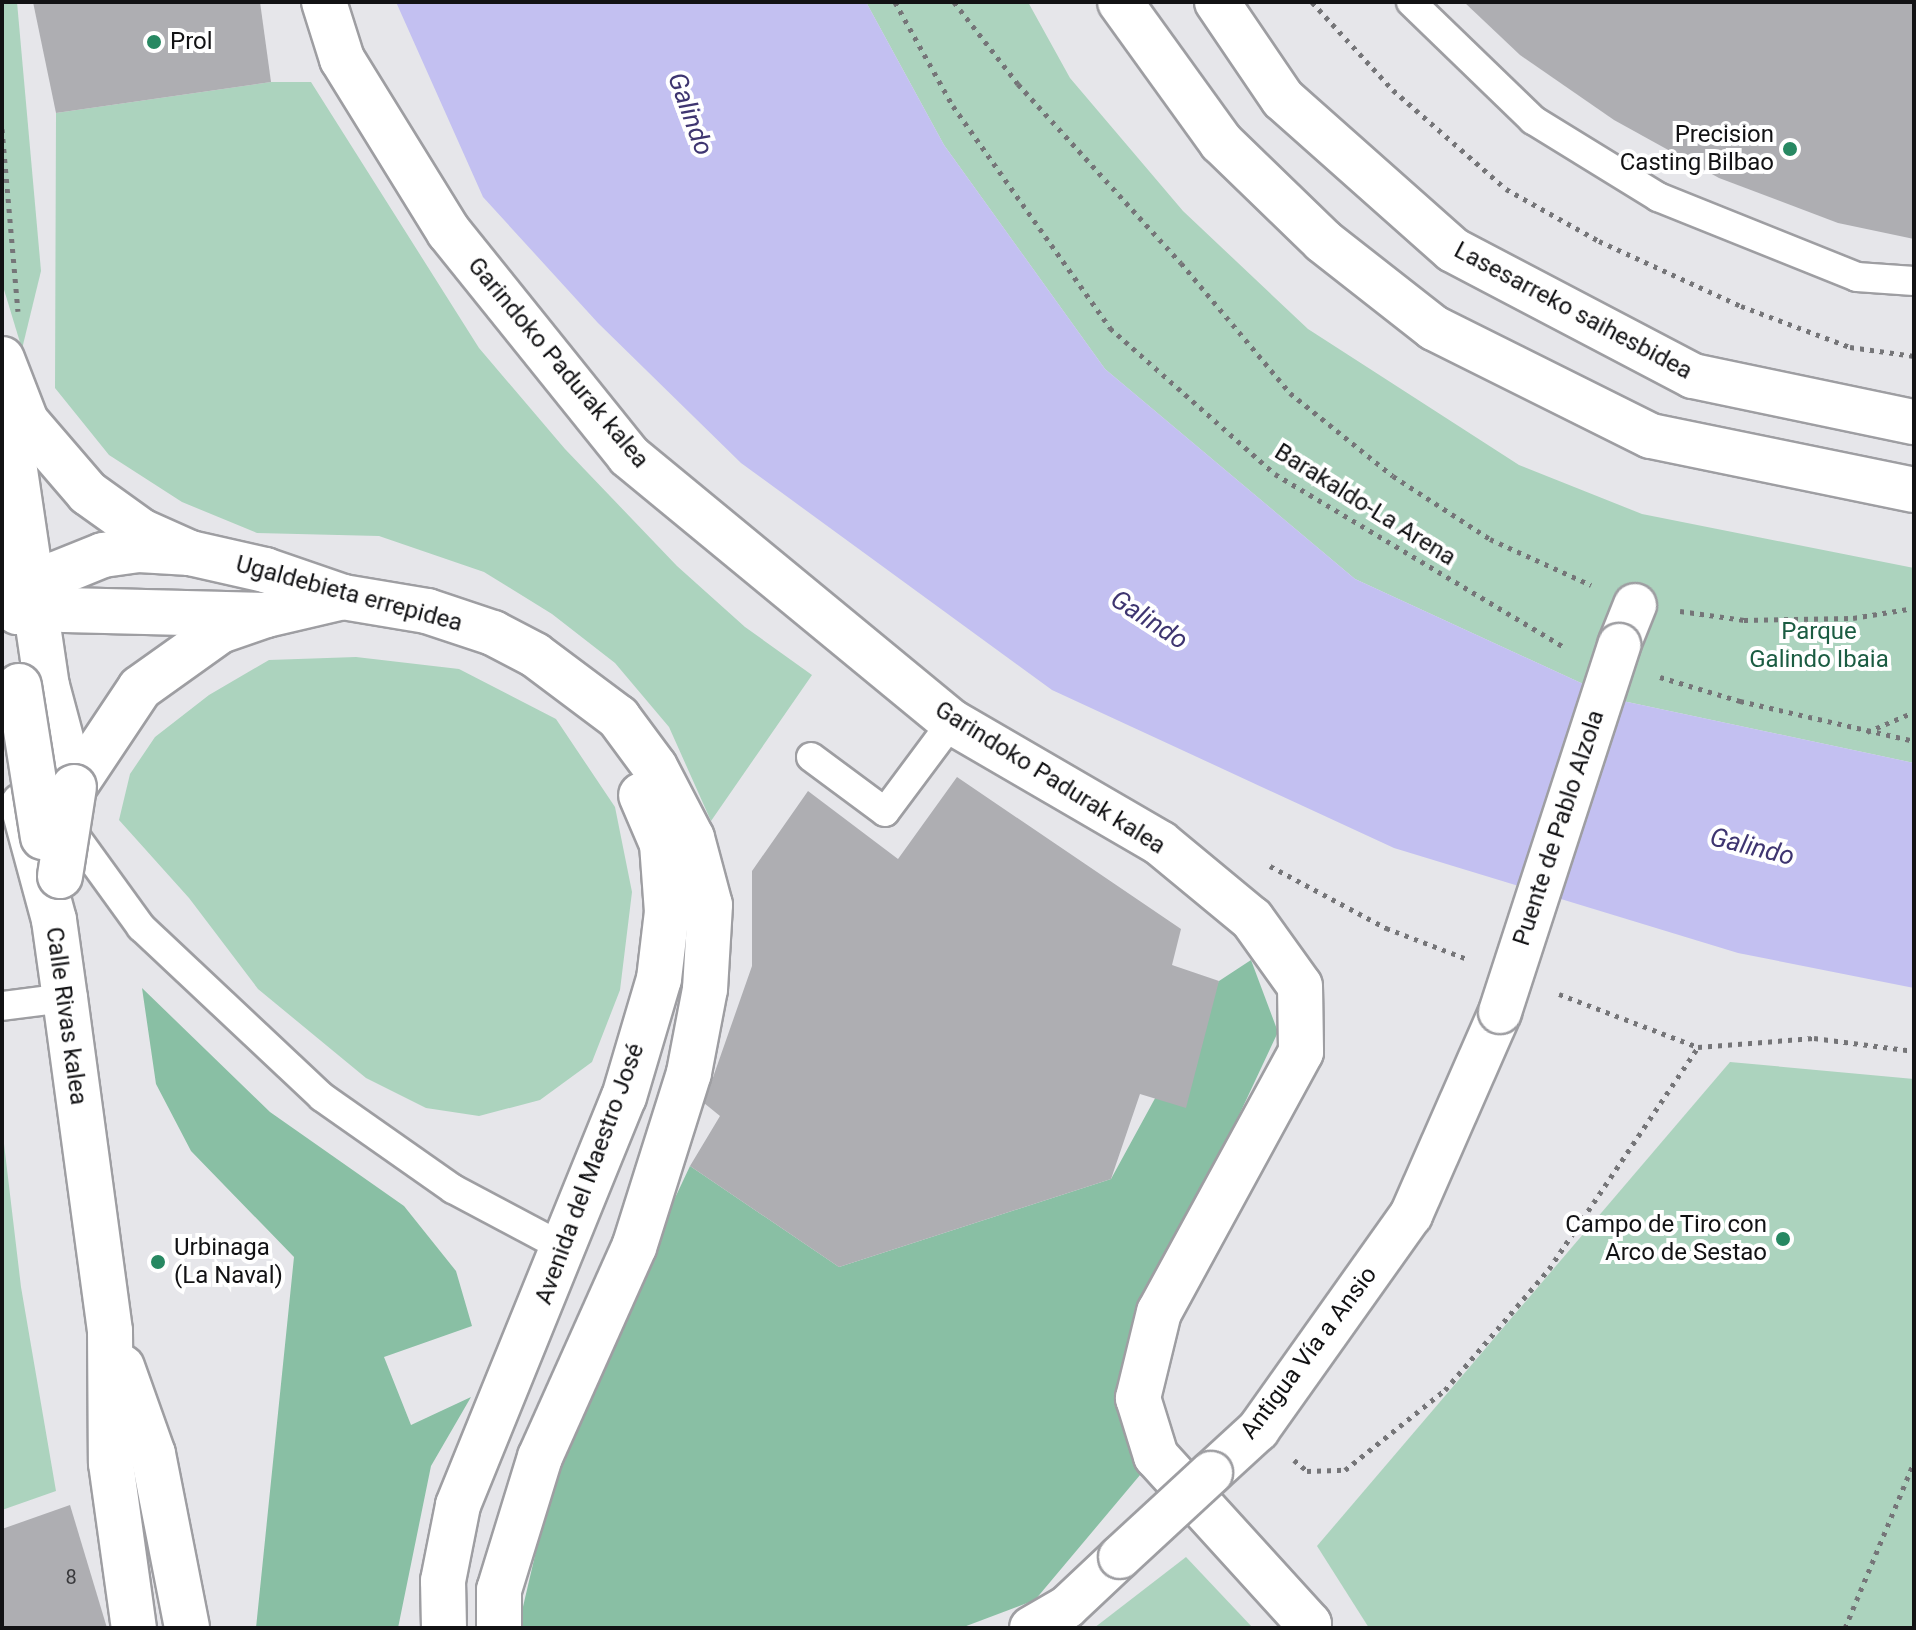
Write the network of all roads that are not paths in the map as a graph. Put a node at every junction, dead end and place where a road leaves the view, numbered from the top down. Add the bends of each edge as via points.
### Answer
1 (324, 2) edge
2 (1120, 2) edge
3 (1217, 2) edge
4 (1411, 2) edge
5 (1914, 281) edge
6 (2, 359) edge
7 (2, 382) edge
8 (1914, 422) edge
9 (1914, 490) edge
10 (2, 553) edge
11 (190, 553) junction
12 (33, 590) junction
13 (343, 597) junction
14 (1635, 605) road end
15 (266, 615) junction
16 (579, 690) junction
17 (11, 696) edge
18 (952, 722) junction
19 (2, 729) edge
20 (811, 757) dead end
21 (74, 787) junction
22 (42, 839) junction
23 (65, 998) junction
24 (2, 1006) edge
25 (1500, 1012) joint
26 (564, 1248) junction
27 (110, 1331) junction
28 (134, 1628) edge
29 (187, 1628) edge
30 (444, 1628) edge
31 (499, 1628) edge
32 (1031, 1628) edge
33 (1305, 1628) edge

1 - 18 main road, Garindoko Padurak kalea via 342,59 449,232 629,456
2 - 9 main road via 1221,142 1323,241 1434,328 1651,436
3 - 8 main road, Lasesarreko saihesbidea via 1283,99 1453,250 1693,376
4 - 5 lane via 1533,120 1658,197 1857,277
6 - 11 main road, Ugaldebieta errepidea via 26,421 88,493 141,531
7 - 12 main road
10 - 12 main road, Ugaldebieta errepidea via 11,576
11 - 12 main road via 139,550 103,555 56,574
11 - 13 main road, Ugaldebieta errepidea via 265,570
12 - 15 main road, Ugaldebieta errepidea via 65,610
12 - 17 main road via 14,616
12 - 21 main road via 47,686
13 - 15 main road
13 - 16 main road, Ugaldebieta errepidea via 409,606 493,633 535,655
14 - 25 street, Puente de Pablo Alzola, bridge
15 - 21 main road via 220,631 140,688
16 - 26 main road, Avenida del Maestro José via 626,761 662,844 667,912 659,979 624,1097
16 - 31 main road via 628,729 655,767 692,838 710,905 705,989 689,1073 634,1247 540,1457 512,1538 499,1590
17 - 22 main road, Calle Rivas kalea, bridge
18 - 20 lane via 885,812
18 - 33 main road, Garindoko Padurak kalea via 1160,843 1252,919 1300,986 1301,1052 1159,1312 1138,1398 1156,1456 1309,1624
19 - 26 lane via 141,927 322,1097 453,1189
21 - 22 main road, bridge
22 - 23 main road, Calle Rivas kalea
23 - 24 lane
23 - 27 main road, Calle Rivas kalea
25 - 32 street, Antigua Vía a Ansio, bridge via 1411,1215 1258,1430 1067,1607
26 - 30 main road, Avenida del Maestro José via 458,1505 443,1581
27 - 28 main road, Calle Rivas kalea via 111,1463
27 - 29 main road, Calle Rivas kalea via 153,1454

